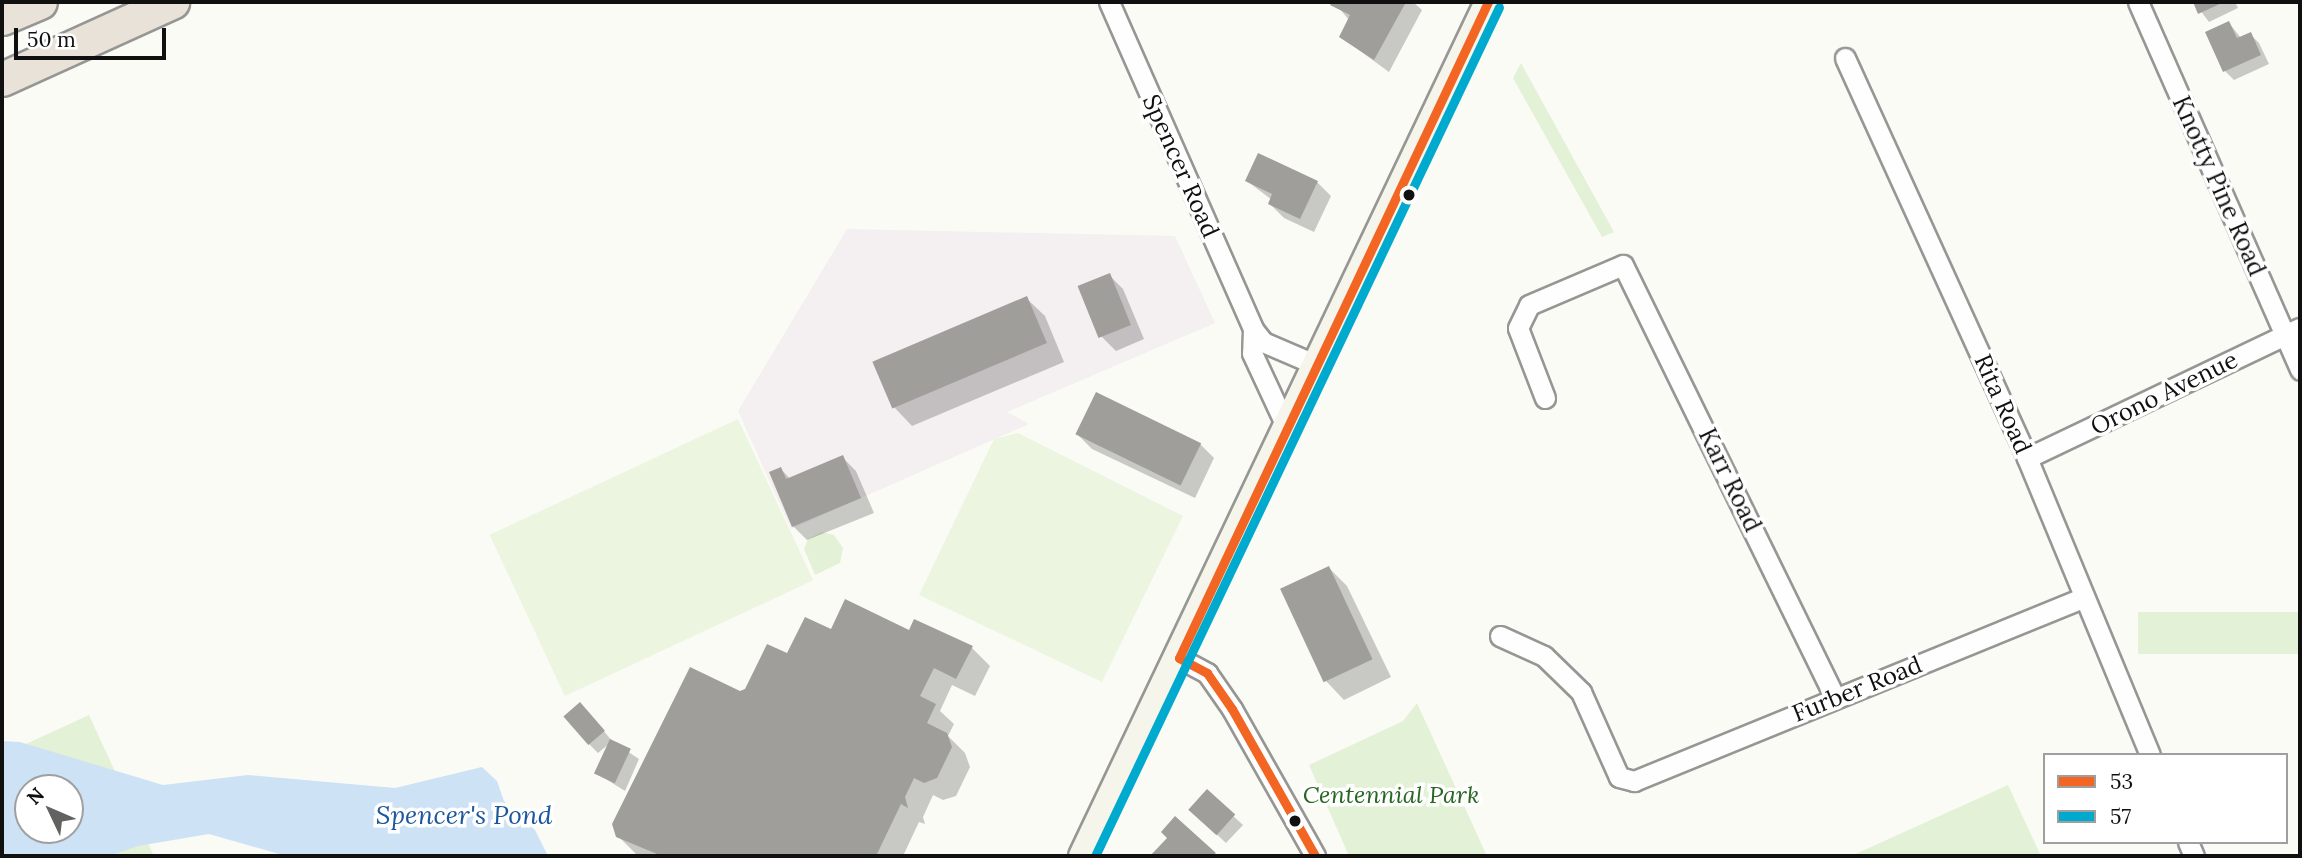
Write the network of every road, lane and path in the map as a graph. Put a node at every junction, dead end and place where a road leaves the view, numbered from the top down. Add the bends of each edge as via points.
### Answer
1 (40, 2) edge
2 (136, 2) edge
3 (172, 2) edge
4 (1109, 2) edge
5 (1488, 2) edge
6 (2138, 2) edge
7 (2, 18) edge
8 (1845, 58) dead end
9 (2, 61) edge
10 (2, 79) edge
11 (1253, 330) junction
12 (2292, 332) edge
13 (1317, 365) junction
14 (2300, 370) edge
15 (1545, 398) dead end
16 (1287, 428) junction
17 (2027, 458) junction
18 (2082, 598) junction
19 (1500, 636) dead end
20 (1179, 658) junction
21 (1835, 697) junction
22 (2149, 753) edge
23 (1082, 856) edge
24 (1314, 856) edge

1 - 7 highway
2 - 9 highway
3 - 10 highway
4 - 11 street, Spencer Road
5 - 13 main road
6 - 12 street, Knotty Pine Road
8 - 17 street, Rita Road
11 - 13 street via 1263,342
11 - 16 street, Spencer Road via 1252,353
12 - 14 street, Knotty Pine Road
12 - 17 street, Orono Avenue
13 - 16 main road
15 - 21 street, Karr Road via 1518,328 1529,305 1623,265
16 - 20 main road
17 - 18 street, Rita Road
18 - 21 street, Furber Road
18 - 22 street, Rita Road
19 - 21 street, Furber Road via 1544,656 1581,692 1619,777 1634,781
20 - 23 main road
20 - 24 street via 1207,673 1232,709

